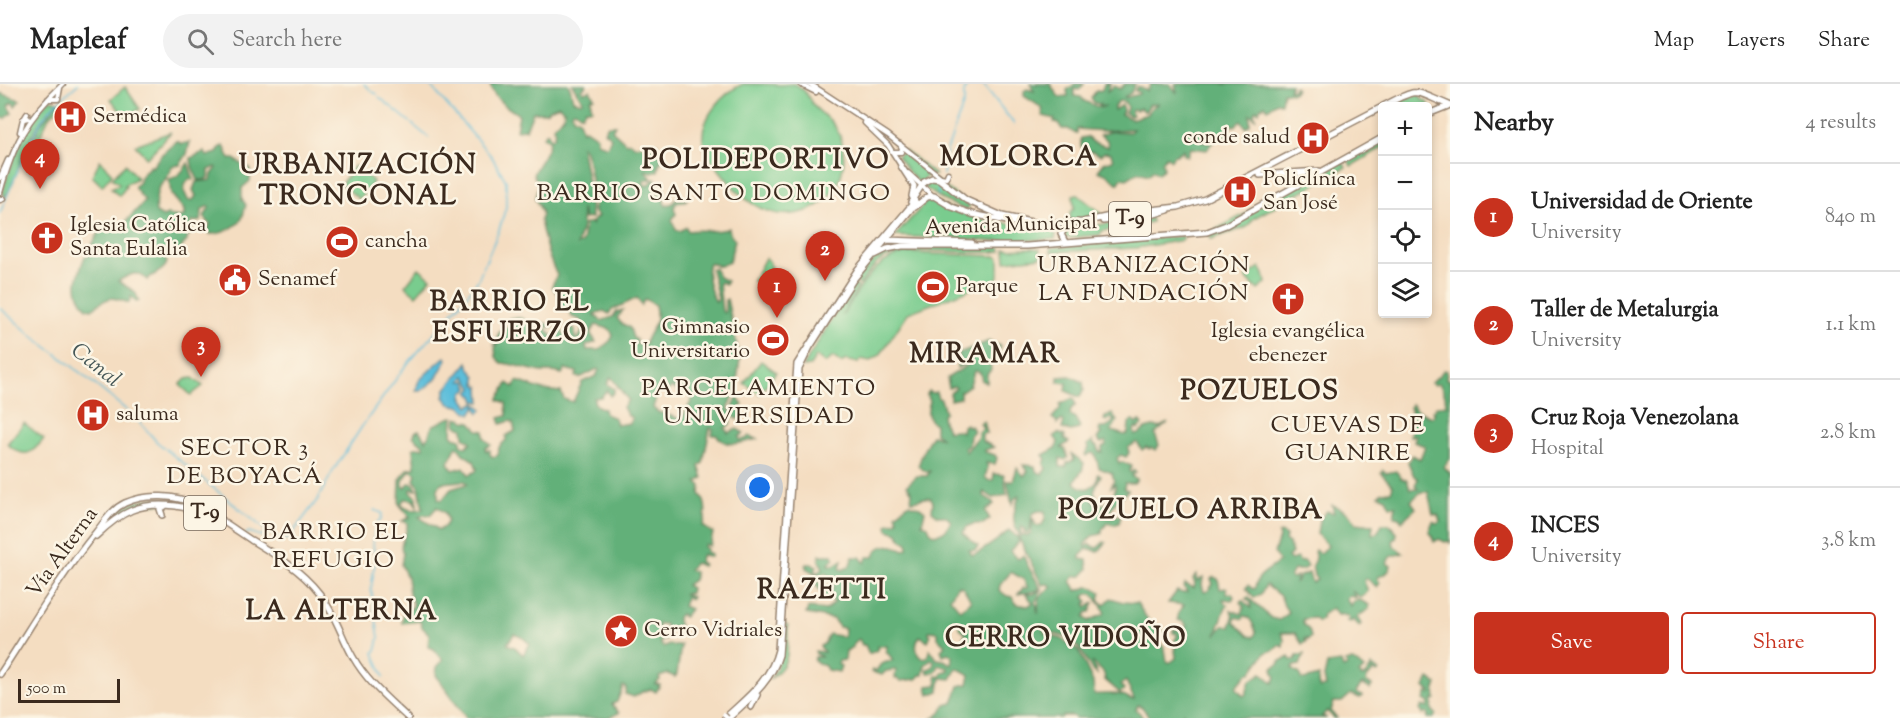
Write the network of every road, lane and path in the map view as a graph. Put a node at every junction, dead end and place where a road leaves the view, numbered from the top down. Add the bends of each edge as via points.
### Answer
1 (62, 84) edge
2 (800, 84) edge
3 (810, 84) edge
4 (45, 101) junction
5 (1393, 102) edge
6 (1439, 103) junction
7 (1450, 104) edge
8 (1378, 110) edge
9 (1432, 111) edge
10 (1432, 111) edge
11 (1378, 141) edge
12 (898, 142) junction
13 (891, 150) junction
14 (1289, 157) junction
15 (9, 158) junction
16 (902, 166) junction
17 (1272, 170) junction
18 (1324, 170) junction
19 (3, 171) junction
20 (1288, 172) junction
21 (1299, 172) junction
22 (948, 173) dead end
23 (940, 177) junction
24 (0, 178) edge
25 (946, 182) junction
26 (921, 186) junction
27 (1, 195) edge
28 (934, 196) junction
29 (971, 203) junction
30 (909, 205) junction
31 (962, 211) junction
32 (1251, 211) junction
33 (905, 214) junction
34 (1015, 219) junction
35 (1227, 224) junction
36 (1067, 226) junction
37 (1052, 227) junction
38 (888, 240) junction
39 (1065, 242) junction
40 (1057, 243) junction
41 (872, 257) junction
42 (179, 499) junction
43 (167, 505) junction
44 (178, 507) junction
45 (111, 513) junction
46 (162, 515) dead end
47 (116, 519) junction
48 (0, 674) edge
49 (0, 680) edge
50 (766, 682) junction
51 (758, 686) junction
52 (746, 695) dead end
53 (751, 707) dead end
54 (725, 717) edge
55 (406, 718) edge

1 - 4 main road
1 - 4 main road via 58,99
1 - 15 main road via 26,117
2 - 13 main road, T-9 via 864,122
3 - 12 main road, T-9
4 - 27 main road via 18,140
5 - 6 highway, T-9 via 1413,92 1424,93
6 - 7 highway, T-9
6 - 9 highway, T-9
6 - 10 highway, T-9
8 - 14 highway, T-9
11 - 18 highway, Avenida Municipal / T-9
12 - 13 main road via 901,152
12 - 23 main road, T-9
13 - 16 main road, T-9
14 - 17 highway, T-9
14 - 20 highway via 1276,167
15 - 19 main road
15 - 19 main road via 2,163
16 - 26 main road, T-9
16 - 30 highway via 914,186
17 - 20 highway, T-9
17 - 34 highway, T-9 via 1178,207 1068,224
17 - 36 highway, T-9 via 1184,208
18 - 21 highway, T-9
18 - 32 highway, Avenida Municipal / T-9
19 - 24 main road
20 - 21 highway, T-9
21 - 32 highway, Avenida Municipal / T-9 via 1304,176 1302,182
22 - 23 main road via 945,178
23 - 25 main road, T-9
25 - 29 highway
25 - 34 main road, T-9 via 982,207
26 - 28 main road, T-9
26 - 29 highway via 935,178
26 - 30 highway
28 - 31 highway, T-9
28 - 33 highway
29 - 31 highway via 972,208
29 - 34 highway
30 - 33 highway
31 - 37 highway, T-9
32 - 35 highway, Avenida Municipal / T-9
33 - 38 highway, T-9
35 - 38 highway, Avenida Municipal / T-9 via 1204,232 1056,244
35 - 39 highway, Avenida Municipal / T-9 via 1204,231
36 - 37 highway, T-9
36 - 39 highway via 1061,234
37 - 40 highway via 1059,234
38 - 40 highway, Avenida Municipal / T-9
38 - 41 highway, Avenida Municipal / T-9
38 - 41 highway, T-9
38 - 51 highway, T-9 via 847,284 797,364 777,655
39 - 40 highway, Avenida Municipal / T-9
41 - 50 highway, T-9 via 848,288 799,369 781,644 777,663
42 - 44 highway, T-9 via 183,504
42 - 45 highway, Vía Alterna / T-9 via 137,494
42 - 55 highway, Vía Alterna / T-9 via 214,515 307,580 333,612 349,649 370,681
43 - 44 highway, Vía Alterna / T-9
43 - 46 highway via 160,509
43 - 47 highway, Vía Alterna / T-9 via 139,506
44 - 55 highway, Vía Alterna / T-9 via 212,517 303,579 332,616 363,678
45 - 47 highway
45 - 48 highway, Vía Alterna
47 - 49 highway, Vía Alterna / T-9 via 91,543
50 - 53 highway, T-9
50 - 54 highway, T-9
51 - 52 highway
51 - 54 highway, T-9

